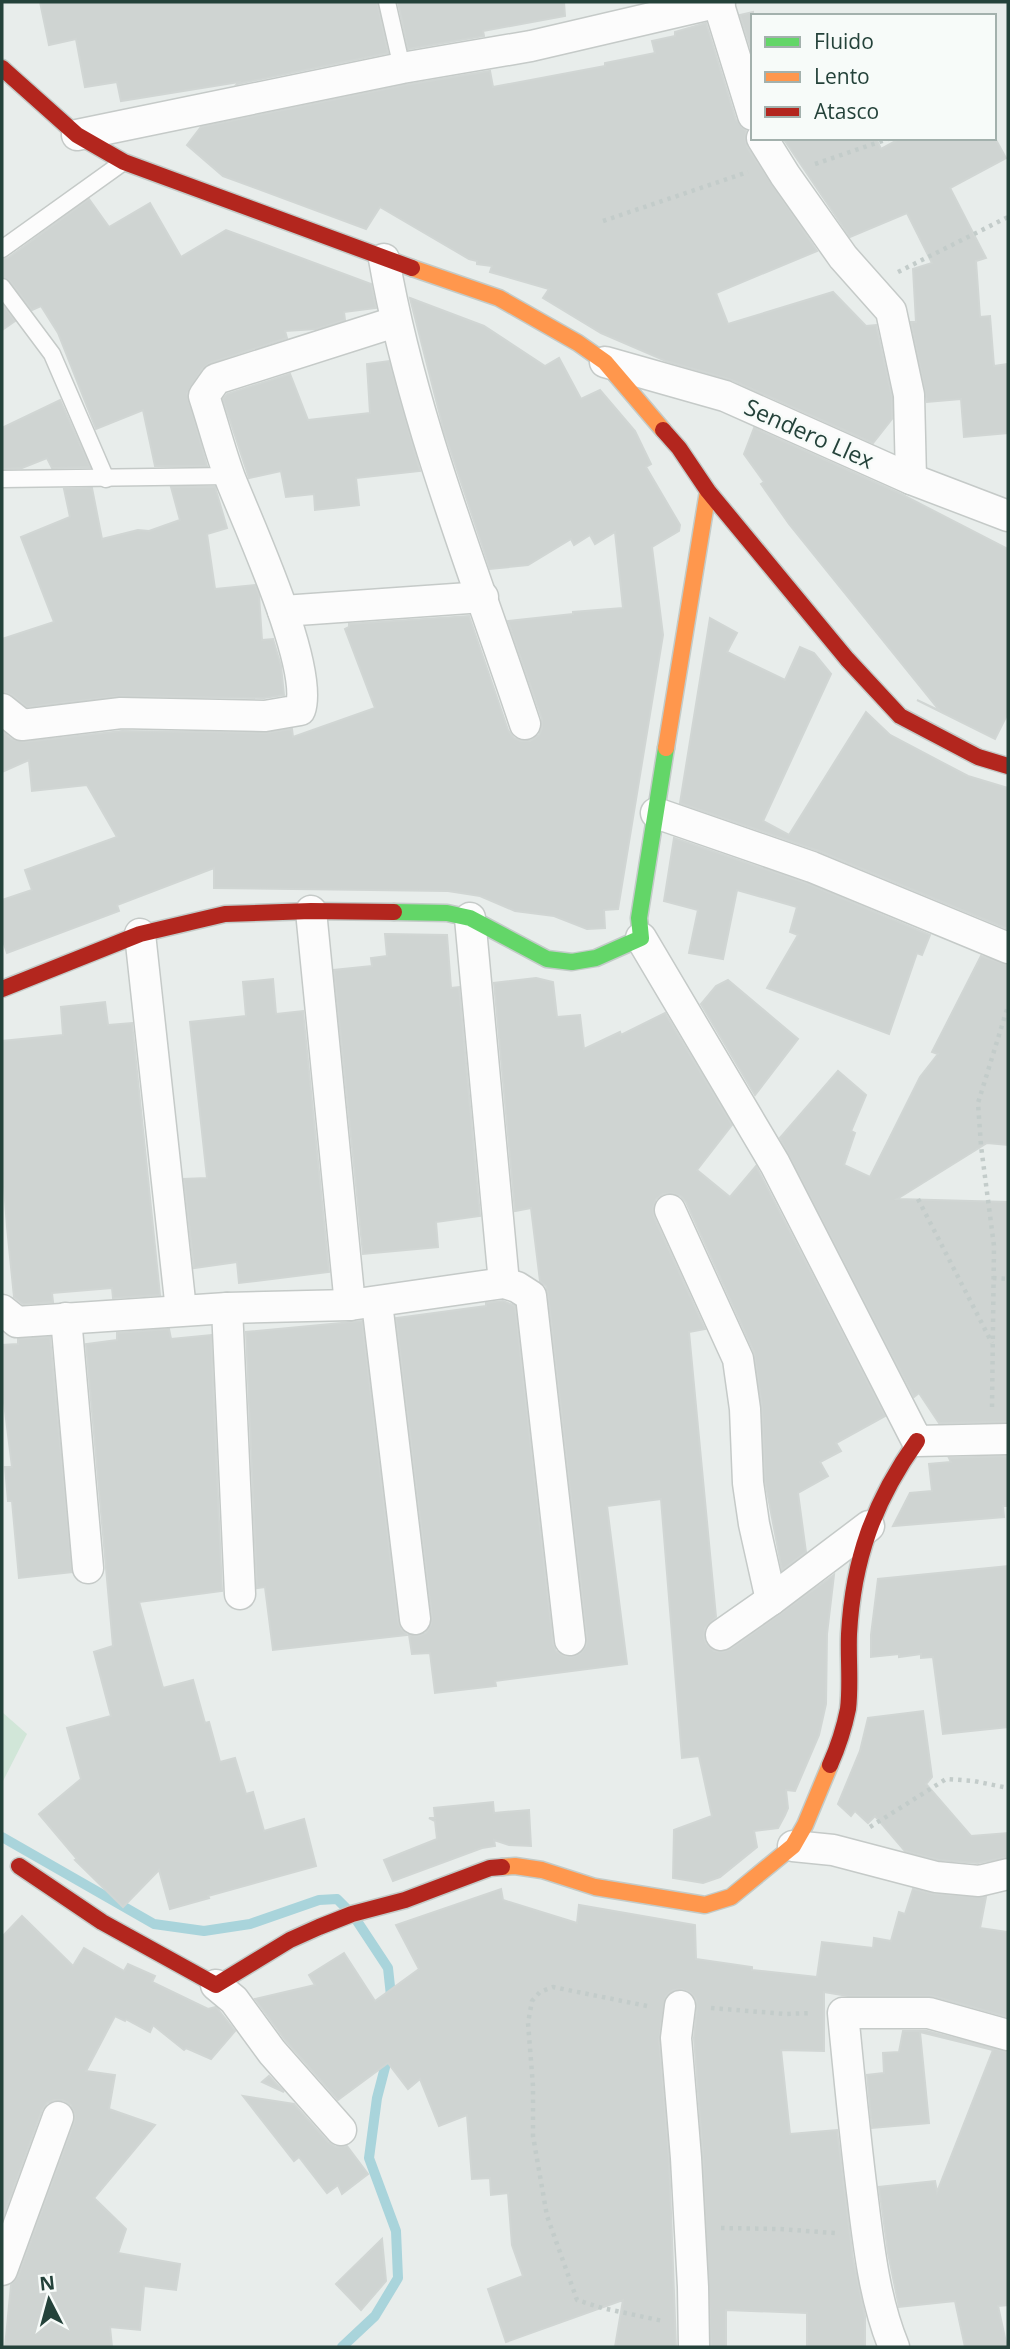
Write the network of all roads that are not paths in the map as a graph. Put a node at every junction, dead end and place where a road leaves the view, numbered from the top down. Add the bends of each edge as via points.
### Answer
1 (387, 2) edge
2 (719, 2) edge
3 (2, 68) edge
4 (402, 68) junction
5 (751, 109) edge
6 (77, 135) junction
7 (774, 159) edge
8 (124, 162) junction
9 (2, 250) edge
10 (384, 259) junction
11 (2, 287) edge
12 (395, 322) junction
13 (605, 362) junction
14 (229, 475) junction
15 (2, 479) edge
16 (106, 479) junction
17 (911, 479) junction
18 (708, 491) junction
19 (1008, 516) edge
20 (482, 597) junction
21 (283, 611) junction
22 (2, 709) edge
23 (525, 724) dead end
24 (1008, 766) edge
25 (656, 813) junction
26 (311, 911) junction
27 (470, 918) junction
28 (141, 934) junction
29 (641, 938) junction
30 (1008, 948) edge
31 (2, 989) edge
32 (670, 1210) dead end
33 (504, 1283) junction
34 (364, 1304) junction
35 (227, 1308) junction
36 (2, 1310) edge
37 (181, 1310) junction
38 (66, 1318) junction
39 (1000, 1439) edge
40 (917, 1441) junction
41 (869, 1526) junction
42 (88, 1568) dead end
43 (240, 1594) dead end
44 (771, 1600) junction
45 (415, 1619) dead end
46 (721, 1635) dead end
47 (570, 1640) dead end
48 (793, 1846) junction
49 (19, 1866) dead end
50 (1008, 1874) edge
51 (216, 1985) junction
52 (680, 2006) road end
53 (1008, 2035) edge
54 (58, 2117) dead end
55 (341, 2130) dead end
56 (2, 2270) edge
57 (694, 2338) edge
58 (894, 2347) edge

1 - 4 lane
2 - 4 street via 531,46
2 - 5 street
3 - 6 street
4 - 6 street
6 - 8 street
7 - 17 street via 843,257 891,312 909,395
8 - 9 lane
8 - 10 street
10 - 12 street
10 - 13 street via 499,298
11 - 16 lane via 52,354
12 - 14 street via 216,379 204,396
12 - 20 street via 448,506
13 - 17 street, Sendero Llex via 725,396
13 - 18 street via 679,448
14 - 16 lane
14 - 21 street
15 - 16 lane
17 - 19 street, Sendero Llex
18 - 24 street via 900,716 978,757
18 - 25 street
20 - 21 street
20 - 23 street
21 - 22 street via 302,680 300,710 265,716 121,713 22,725
25 - 29 street via 639,918
25 - 30 street via 812,867
26 - 27 street via 447,913
26 - 28 street via 225,914
26 - 34 street
27 - 29 street via 547,959 572,962 596,958
27 - 33 street
28 - 31 street
28 - 37 street
29 - 40 street via 775,1164
32 - 44 street via 738,1359 748,1483
33 - 34 street
33 - 47 street via 531,1296
34 - 35 street
34 - 45 street
35 - 37 street
35 - 43 street
36 - 38 street via 16,1322
37 - 38 street
38 - 42 street
39 - 40 street
40 - 41 street via 894,1473
41 - 44 street
41 - 48 street via 855,1581 848,1707 840,1742
44 - 46 street
48 - 50 street via 833,1850 936,1877 979,1881
48 - 51 street via 731,1897 705,1905 595,1887 528,1868 490,1868 405,1900 352,1913 290,1940
49 - 51 street via 102,1922
51 - 55 street via 234,2000 272,2052
52 - 57 street via 676,2038
53 - 58 street via 929,2013 842,2013 867,2235
54 - 56 street

